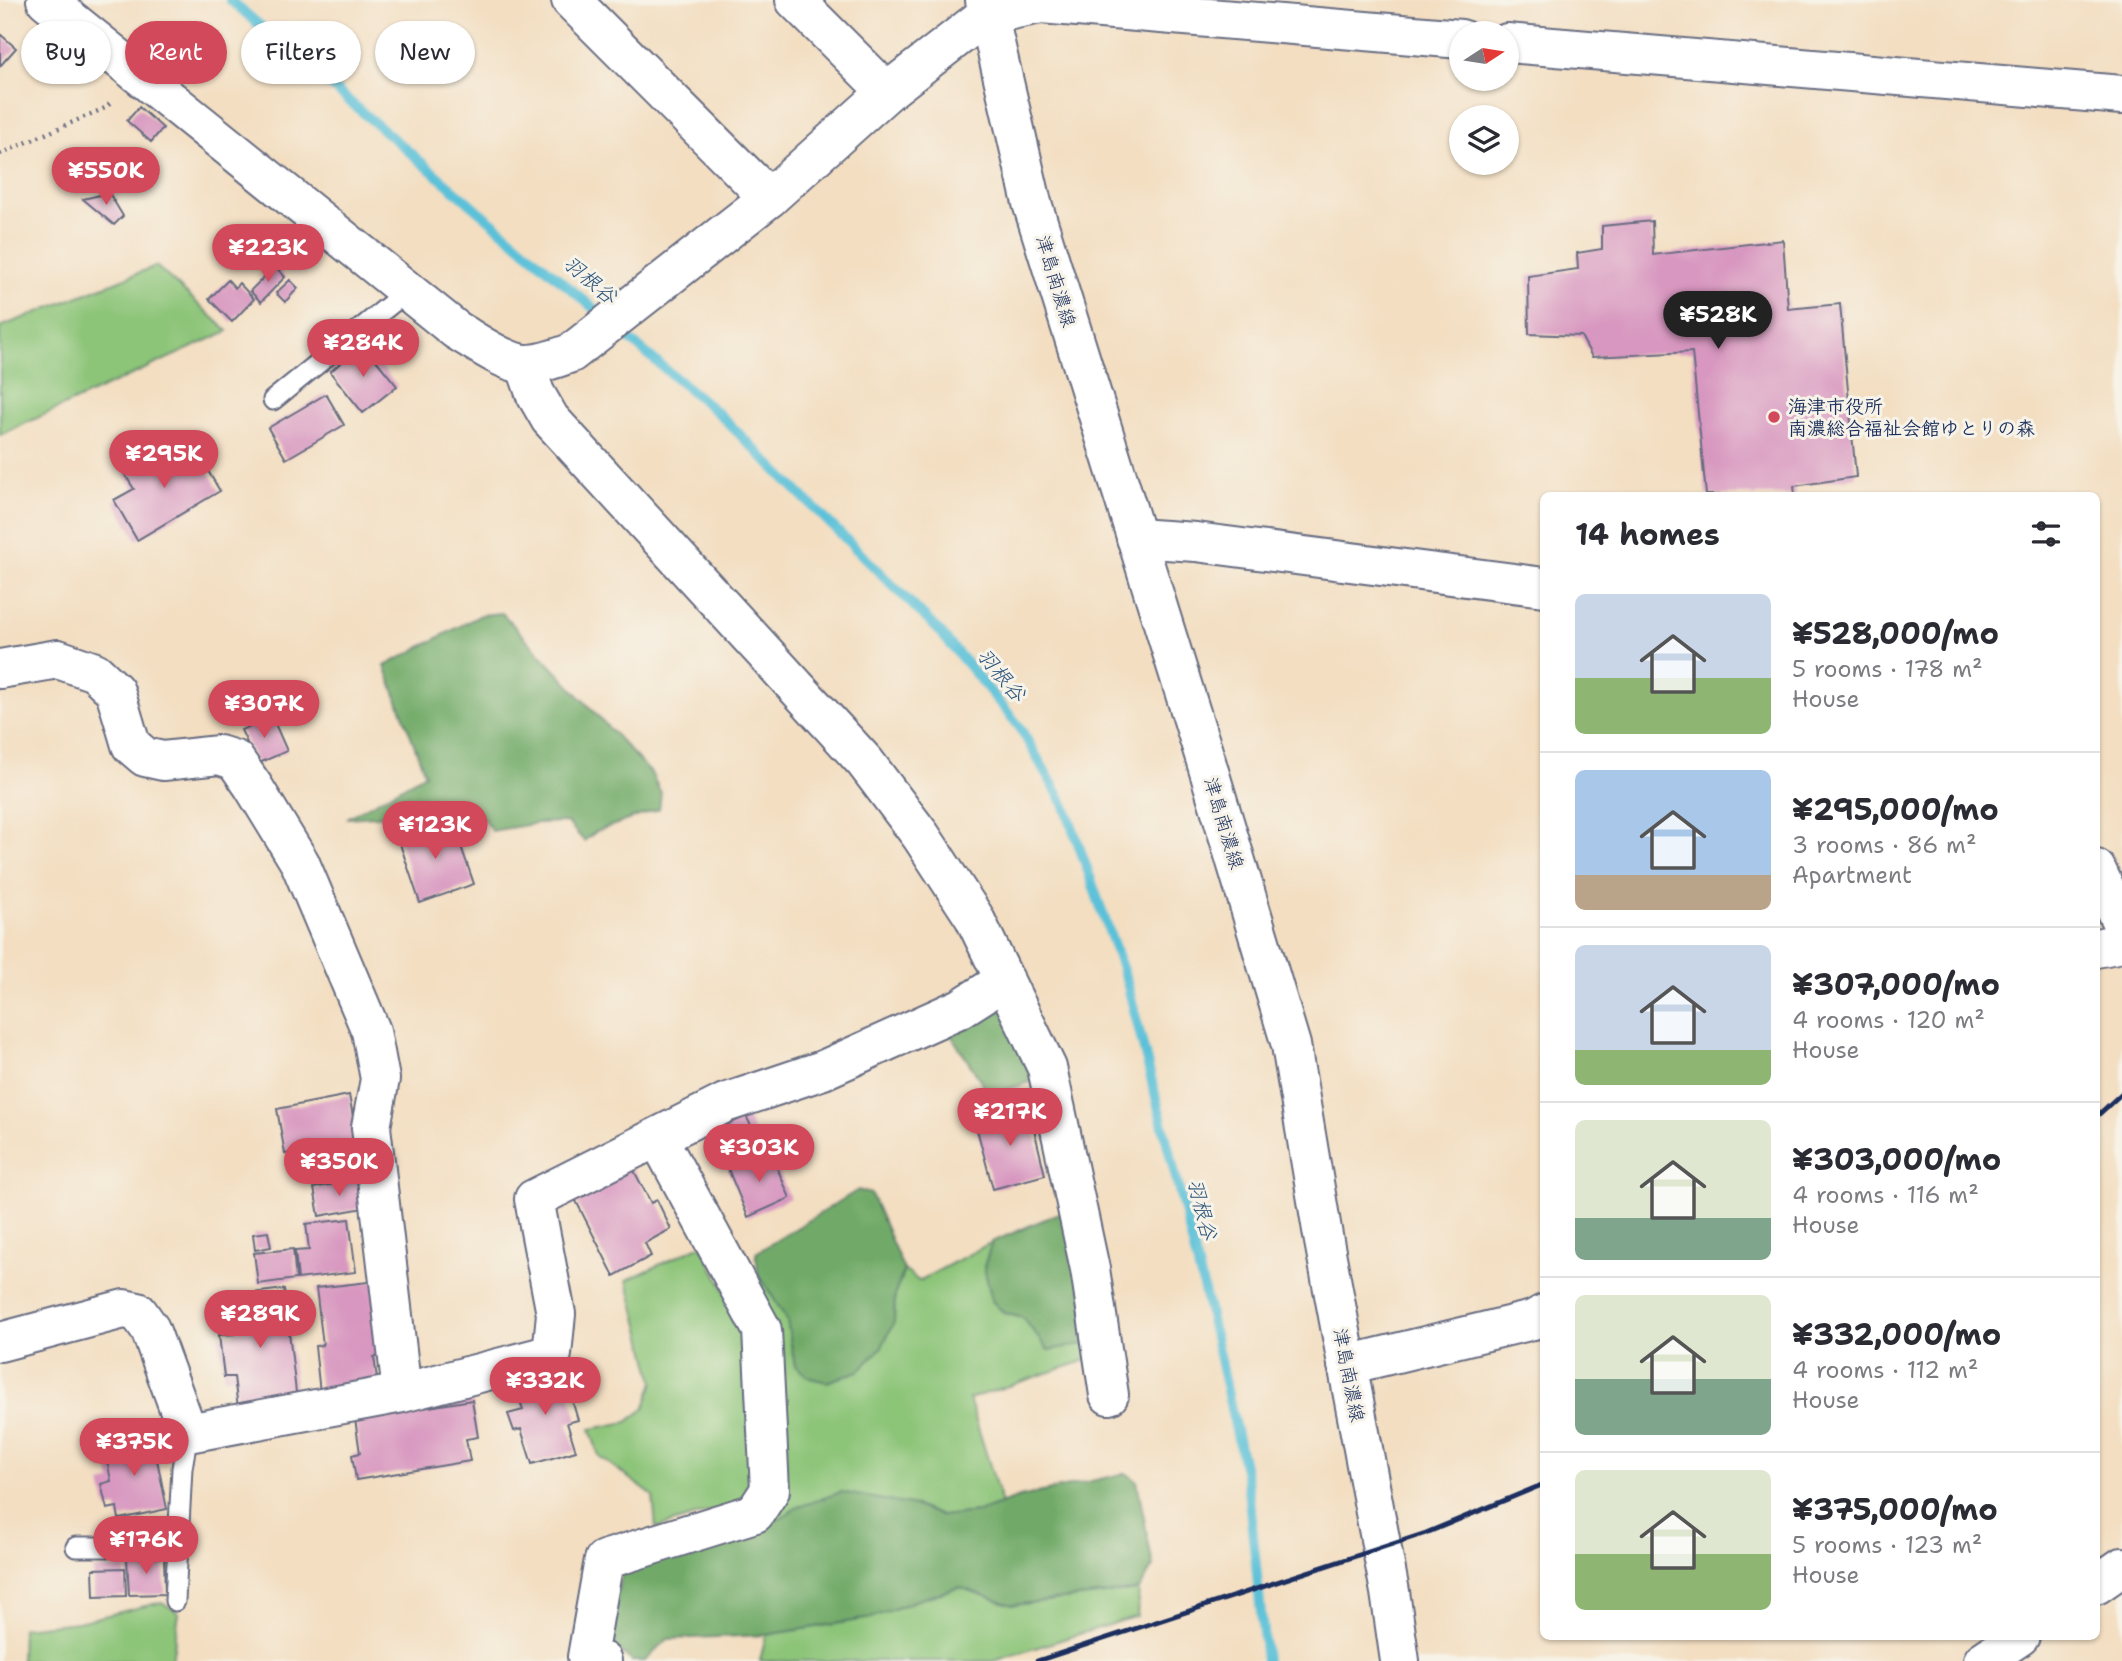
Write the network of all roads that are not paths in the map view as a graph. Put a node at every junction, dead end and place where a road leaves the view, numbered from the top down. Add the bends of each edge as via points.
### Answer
1 (46, 0) edge
2 (572, 0) edge
3 (795, 0) edge
4 (985, 7) edge
5 (1449, 38) edge
6 (1519, 44) edge
7 (887, 92) junction
8 (2122, 95) edge
9 (769, 198) junction
10 (407, 291) junction
11 (525, 364) junction
12 (273, 400) dead end
13 (1136, 538) junction
14 (1540, 586) edge
15 (0, 669) edge
16 (2100, 877) edge
17 (2122, 924) edge
18 (2122, 943) edge
19 (2100, 947) edge
20 (1005, 980) junction
21 (658, 1138) junction
22 (1540, 1316) edge
23 (0, 1342) edge
24 (1347, 1365) junction
25 (402, 1393) junction
26 (1110, 1395) dead end
27 (188, 1433) junction
28 (76, 1547) dead end
29 (177, 1547) junction
30 (2122, 1567) edge
31 (2100, 1582) edge
32 (175, 1601) dead end
33 (2014, 1640) edge
34 (602, 1661) edge
35 (1400, 1661) edge
36 (1983, 1661) edge

1 - 10 street
2 - 9 street
3 - 7 street
4 - 5 street via 1041,4
4 - 7 street
4 - 13 street, 津島南濃線 via 1032,203
6 - 8 street
7 - 9 street
9 - 11 street via 571,353
10 - 11 street via 456,330 498,355
10 - 12 lane
11 - 20 street via 550,419 865,762 974,917
13 - 14 street
13 - 24 street, 津島南濃線 via 1291,1045
15 - 25 street via 58,659 95,672 115,691 131,745 145,757 163,761 219,755 235,760 300,863 371,1031 380,1079 371,1127
16 - 17 street
18 - 19 street
20 - 21 street via 961,1008 823,1070 725,1103
20 - 26 street via 1046,1068 1090,1269
21 - 25 street via 534,1199 556,1314 552,1354
21 - 34 street via 762,1330 770,1490 755,1513 604,1560 587,1657
22 - 24 street
23 - 27 street via 124,1309 138,1312 150,1329
24 - 35 street, 津島南濃線
25 - 27 street
27 - 29 lane
28 - 29 lane
29 - 32 lane
30 - 31 street
33 - 36 street

